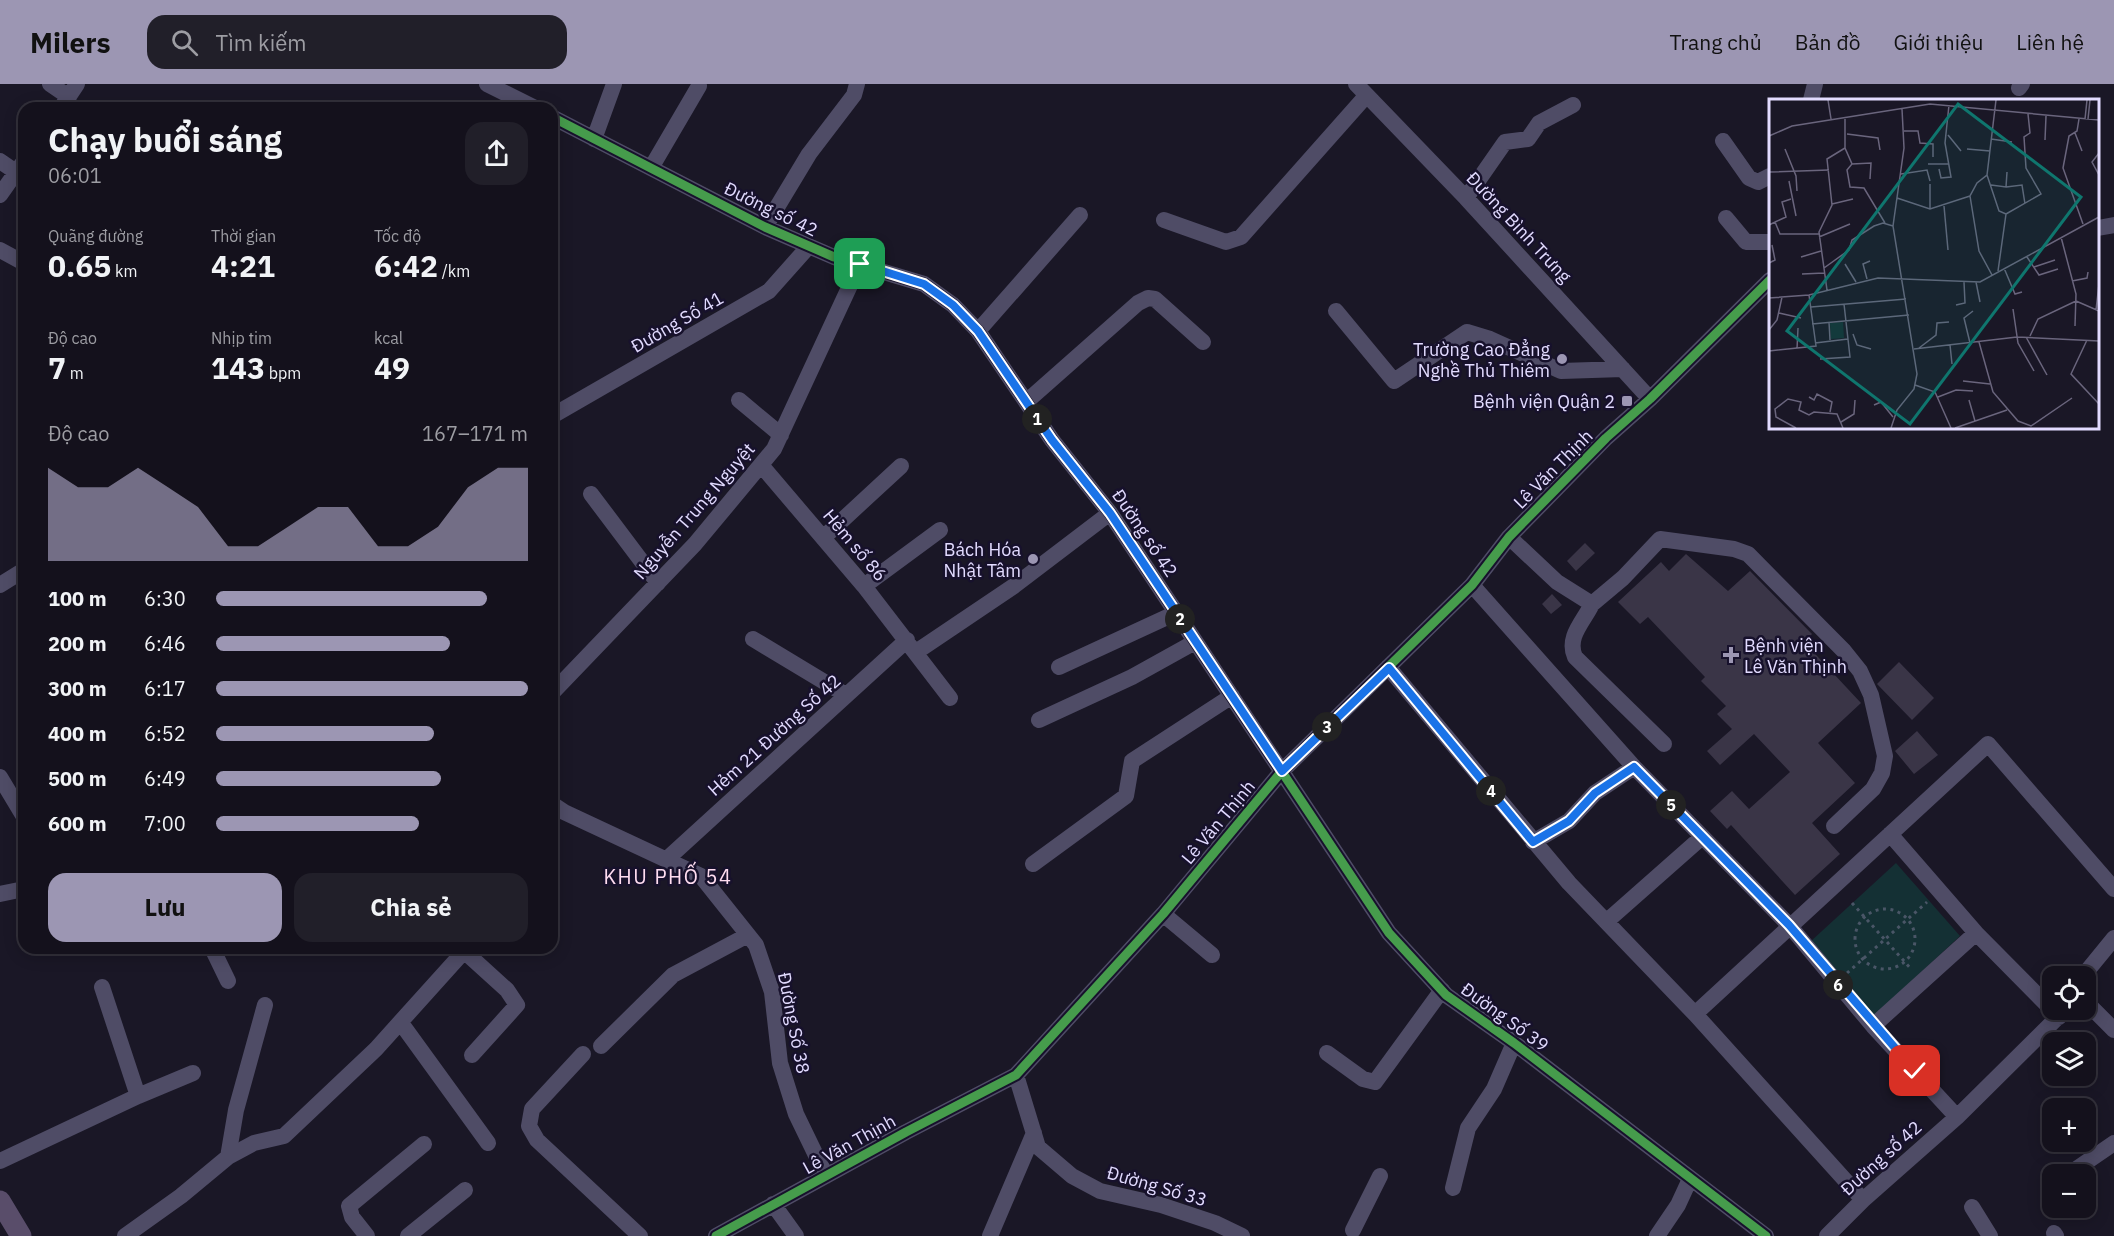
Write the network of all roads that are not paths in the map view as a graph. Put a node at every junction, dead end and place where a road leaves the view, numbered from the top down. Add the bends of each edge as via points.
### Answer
1 (50, 84) edge
2 (487, 84) edge
3 (614, 84) edge
4 (857, 84) edge
5 (1815, 84) edge
6 (699, 86) dead end
7 (1361, 90) edge
8 (69, 96) edge
9 (1811, 99) edge
10 (523, 102) edge
11 (1573, 105) dead end
12 (558, 120) edge
13 (594, 139) junction
14 (1723, 141) dead end
15 (0, 161) edge
16 (18, 166) edge
17 (651, 168) junction
18 (18, 170) edge
19 (1769, 176) edge
20 (0, 195) edge
21 (1466, 198) junction
22 (1080, 215) dead end
23 (1726, 218) dead end
24 (1164, 220) dead end
25 (2114, 225) edge
26 (765, 227) junction
27 (2099, 228) edge
28 (1769, 242) edge
29 (809, 246) junction
30 (0, 250) edge
31 (18, 260) edge
32 (860, 264) junction
33 (1769, 281) edge
34 (1336, 311) dead end
35 (978, 331) junction
36 (1203, 342) dead end
37 (1623, 369) junction
38 (1650, 399) junction
39 (739, 400) dead end
40 (1026, 402) junction
41 (558, 413) edge
42 (781, 435) junction
43 (761, 465) junction
44 (901, 466) dead end
45 (591, 494) dead end
46 (1110, 513) junction
47 (940, 530) dead end
48 (823, 537) junction
49 (1509, 537) junction
50 (18, 574) edge
51 (658, 583) junction
52 (0, 585) edge
53 (1472, 585) junction
54 (864, 586) junction
55 (1592, 604) junction
56 (1176, 613) junction
57 (753, 639) dead end
58 (1195, 642) junction
59 (912, 646) junction
60 (1059, 667) dead end
61 (1389, 668) junction
62 (558, 687) edge
63 (846, 695) junction
64 (1232, 696) junction
65 (950, 699) dead end
66 (1039, 720) dead end
67 (1664, 744) dead end
68 (1634, 767) junction
69 (1282, 771) junction
70 (0, 777) edge
71 (18, 807) edge
72 (558, 808) edge
73 (1834, 826) dead end
74 (1890, 834) junction
75 (1701, 838) junction
76 (1533, 842) junction
77 (666, 859) junction
78 (1033, 864) dead end
79 (2114, 889) edge
80 (18, 890) edge
81 (0, 894) edge
82 (1163, 914) junction
83 (1607, 921) junction
84 (1789, 925) junction
85 (1976, 933) junction
86 (748, 934) junction
87 (2114, 938) edge
88 (215, 954) edge
89 (461, 954) edge
90 (469, 954) edge
91 (1212, 955) dead end
92 (2091, 966) edge
93 (228, 981) dead end
94 (102, 987) dead end
95 (1442, 990) junction
96 (2042, 994) edge
97 (265, 1005) dead end
98 (2096, 1012) edge
99 (1695, 1014) junction
100 (2055, 1020) edge
101 (400, 1023) junction
102 (1873, 1026) junction
103 (2114, 1030) edge
104 (1514, 1043) junction
105 (601, 1046) dead end
106 (1327, 1053) dead end
107 (583, 1054) dead end
108 (472, 1056) dead end
109 (193, 1073) dead end
110 (1016, 1075) junction
111 (138, 1096) junction
112 (1957, 1117) junction
113 (1034, 1133) junction
114 (488, 1143) dead end
115 (2114, 1143) edge
116 (424, 1144) dead end
117 (228, 1157) junction
118 (0, 1161) edge
119 (2084, 1164) edge
120 (826, 1176) junction
121 (1380, 1176) dead end
122 (1690, 1179) junction
123 (1453, 1188) dead end
124 (465, 1190) dead end
125 (1863, 1200) junction
126 (0, 1201) edge
127 (773, 1204) junction
128 (1972, 1207) dead end
129 (1352, 1234) edge
130 (21, 1236) edge
131 (125, 1236) edge
132 (367, 1236) edge
133 (408, 1236) edge
134 (640, 1236) edge
135 (716, 1236) edge
136 (796, 1236) edge
137 (990, 1236) edge
138 (1242, 1236) edge
139 (1657, 1236) edge
140 (1766, 1236) edge
141 (1827, 1236) edge
142 (1990, 1236) edge

1 - 8 street
2 - 10 street
3 - 13 street
4 - 26 street via 854,95 809,154
5 - 9 street
6 - 17 street
7 - 21 street, Đường Bình Trưng
7 - 24 street via 1241,237 1226,242
11 - 21 street via 1539,123 1528,139 1505,142
12 - 13 street, Đường số 42
13 - 17 street, Đường số 42
14 - 19 street via 1749,177 1758,182
15 - 16 street
17 - 26 street, Đường số 42
18 - 20 street
21 - 37 street, Đường Bình Trưng
22 - 35 street
23 - 28 street via 1746,242
25 - 27 street
26 - 29 street, Đường số 42
29 - 32 street, Đường số 42
29 - 41 street, Đường Số 41 via 769,291
30 - 31 street
32 - 35 street, Đường số 42 via 924,284 953,305
32 - 42 street, Nguyễn Trung Nguyệt
33 - 38 street, Lê Văn Thịnh
34 - 37 street via 1394,381 1467,332 1561,371
35 - 40 street, Đường số 42
36 - 40 street via 1155,299 1148,298
37 - 38 street, Đường Bình Trưng
38 - 49 street, Lê Văn Thịnh
39 - 42 street
40 - 46 street, Đường số 42
42 - 43 street, Nguyễn Trung Nguyệt
43 - 48 street, Hẻm số 86
43 - 51 street, Nguyễn Trung Nguyệt
44 - 48 street
45 - 51 street
46 - 56 street, Đường số 42
46 - 59 street, Hẻm 21 Đường Số 42 via 1014,586
47 - 54 street
48 - 54 street, Hẻm số 86
49 - 53 street, Lê Văn Thịnh
49 - 55 street via 1557,582
50 - 52 street
51 - 62 street, Nguyễn Trung Nguyệt
53 - 61 street, Lê Văn Thịnh
53 - 68 street
54 - 59 street, Hẻm số 86
55 - 67 street via 1574,635 1575,657
55 - 73 street via 1660,539 1748,554 1844,651 1860,671 1871,695 1885,756 1882,773 1873,789
56 - 58 street, Đường số 42
56 - 60 street
57 - 63 street
58 - 64 street, Đường số 42
58 - 66 street via 1132,677
59 - 63 street, Hẻm 21 Đường Số 42
59 - 65 street, Hẻm số 86
61 - 69 street, Lê Văn Thịnh
61 - 76 street
63 - 77 street, Hẻm 21 Đường Số 42
64 - 69 street, Đường số 42
64 - 78 street via 1132,760 1126,796
68 - 75 street
68 - 76 street via 1595,793 1569,821
69 - 82 street, Lê Văn Thịnh
69 - 95 street, Đường Số 39 via 1389,933
70 - 71 street
72 - 77 street, Đường Số 38
74 - 79 street via 1988,744
74 - 84 street
74 - 85 street
75 - 83 street
75 - 84 street
76 - 83 street
77 - 86 street, Đường Số 38 via 700,876
80 - 81 street
82 - 91 street
82 - 110 street, Lê Văn Thịnh
83 - 99 street
84 - 99 street
84 - 102 street
85 - 96 street
85 - 102 street
86 - 105 street via 673,975
86 - 120 street, Đường Số 38 via 756,945 772,992 780,1063 796,1114
87 - 92 street
88 - 93 street
89 - 101 street
90 - 108 street via 517,1005
94 - 111 street
95 - 104 street, Đường Số 39
95 - 106 street via 1375,1082 1364,1079
97 - 117 street via 238,1100
98 - 103 street
99 - 125 street
100 - 112 street, Đường số 42
101 - 114 street
101 - 117 street via 284,1136 254,1143
102 - 112 street
104 - 122 street, Đường Số 39
104 - 123 street via 1494,1089 1468,1128
107 - 134 street via 532,1109 529,1126 537,1140
109 - 111 street
110 - 113 street, Đường Số 33
110 - 120 street, Lê Văn Thịnh
111 - 118 street
112 - 125 street, Đường số 42
113 - 137 street
113 - 138 street, Đường Số 33 via 1038,1147 1072,1176 1100,1191 1161,1205
115 - 119 street
116 - 132 street via 350,1206 352,1217
117 - 131 street
120 - 127 street, Lê Văn Thịnh
121 - 129 street
122 - 139 street
122 - 140 street, Đường Số 39
124 - 133 street
125 - 141 street, Đường số 42
126 - 130 main road
127 - 135 street, Lê Văn Thịnh
127 - 136 street
128 - 142 street

